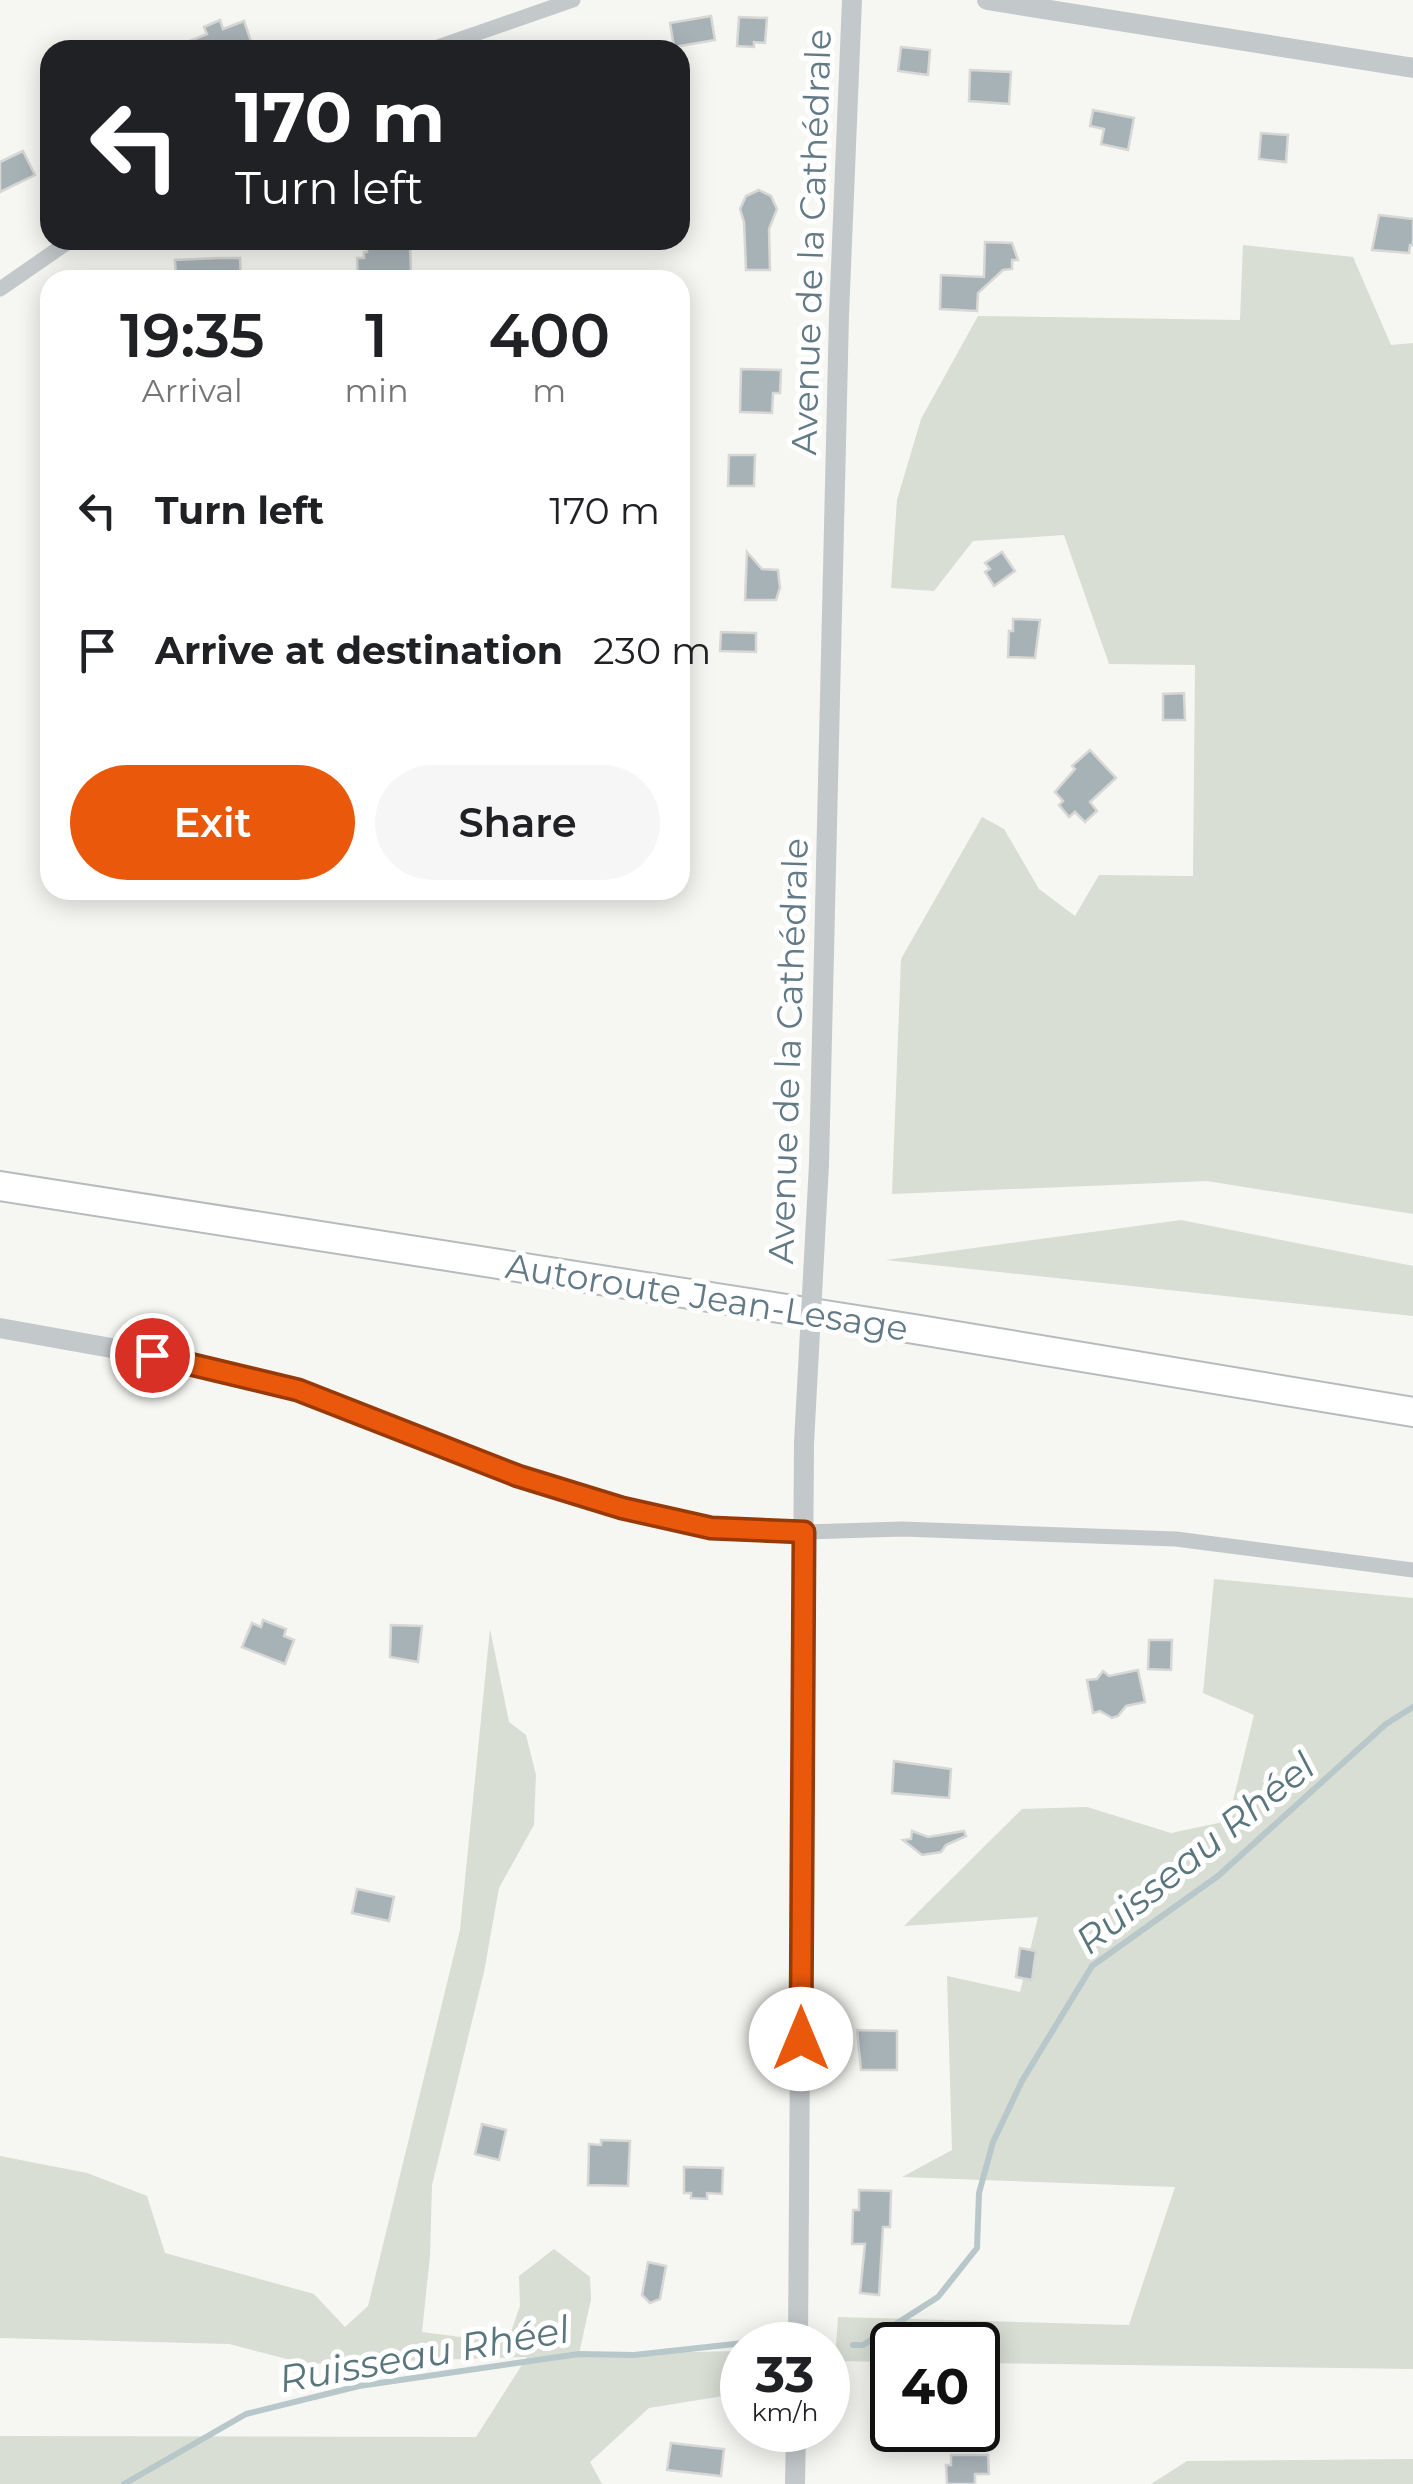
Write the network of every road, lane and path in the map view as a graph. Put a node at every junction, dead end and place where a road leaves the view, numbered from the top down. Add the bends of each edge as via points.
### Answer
1 (510, 0) edge
2 (574, 0) edge
3 (852, 0) edge
4 (986, 0) edge
5 (517, 18) junction
6 (456, 40) edge
7 (1413, 68) edge
8 (57, 250) edge
9 (0, 289) edge
10 (0, 1186) edge
11 (0, 1328) edge
12 (1413, 1412) edge
13 (804, 1532) junction
14 (1413, 1570) edge
15 (798, 2322) edge
16 (796, 2452) edge
17 (795, 2484) edge

1 - 5 street
2 - 5 street
3 - 13 street, Avenue de la Cathédrale, bridge
4 - 7 street
5 - 6 street
8 - 9 street
10 - 12 highway, Autoroute Jean-Lesage
11 - 13 street via 184,1361 298,1390 518,1476 622,1508 711,1528
13 - 14 street via 902,1528 1176,1538
13 - 15 street, Avenue de la Cathédrale
16 - 17 street

